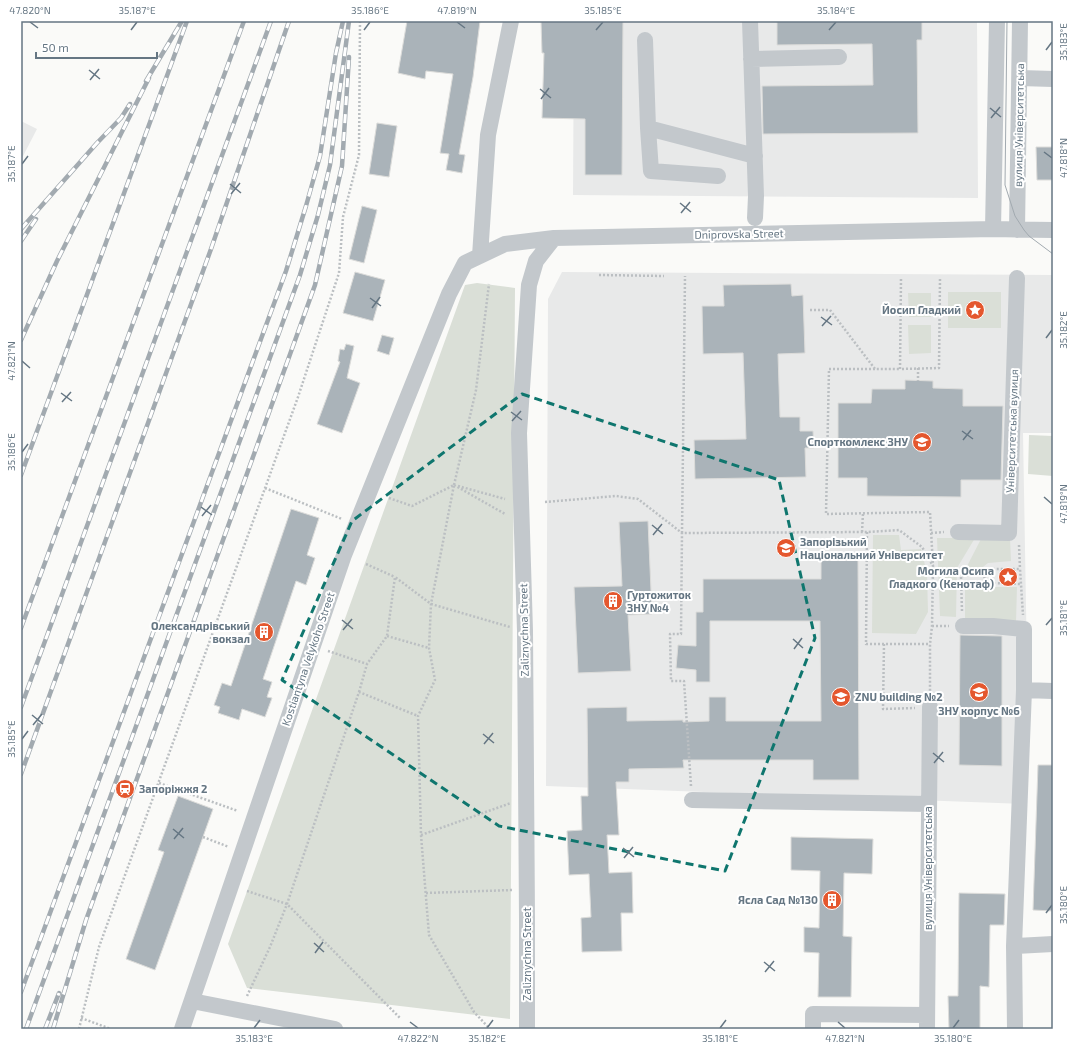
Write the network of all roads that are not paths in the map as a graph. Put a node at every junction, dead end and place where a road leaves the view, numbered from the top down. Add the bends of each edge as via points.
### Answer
1 (511, 21) edge
2 (750, 21) edge
3 (997, 21) edge
4 (1020, 21) edge
5 (645, 40) dead end
6 (839, 57) dead end
7 (751, 59) junction
8 (1020, 78) junction
9 (1053, 79) edge
10 (648, 128) junction
11 (755, 156) junction
12 (718, 176) dead end
13 (755, 218) dead end
14 (993, 229) junction
15 (1017, 230) junction
16 (1053, 230) edge
17 (554, 238) junction
18 (480, 256) junction
19 (1016, 278) dead end
20 (448, 294) joint
21 (958, 532) dead end
22 (963, 626) road end
23 (1024, 690) junction
24 (1053, 691) edge
25 (930, 707) road end
26 (692, 800) road end
27 (929, 804) junction
28 (1053, 944) edge
29 (1014, 946) junction
30 (192, 1002) junction
31 (927, 1022) edge
32 (182, 1029) edge
33 (335, 1029) edge
34 (527, 1029) edge
35 (813, 1029) edge
36 (1016, 1029) edge

1 - 18 street via 488,135
2 - 7 street
3 - 14 street
4 - 8 street, вулиця Університетська
5 - 10 street
6 - 7 street
7 - 11 street
8 - 9 street
8 - 15 street, вулиця Університетська
10 - 11 street
10 - 12 street via 651,171
11 - 13 street
14 - 15 street, Dniprovska Street
14 - 17 street, Dniprovska Street
15 - 16 street, Dniprovska Street
17 - 18 street, Dniprovska Street via 505,244
17 - 34 street, Zaliznychna Street via 536,261 529,287 519,433 525,631
18 - 20 street, Dniprovska Street via 465,263
19 - 21 street, Університетська вулиця via 1009,533
20 - 30 street, Kostiantyna Velykoho Street via 344,555
22 - 23 street via 1024,629
23 - 24 street
23 - 29 street
25 - 27 street, вулиця Університетська
26 - 27 street
27 - 31 street, вулиця Університетська
28 - 29 street
29 - 36 street
30 - 32 street, Kostiantyna Velykoho Street
30 - 33 street
31 - 35 street via 813,1014

